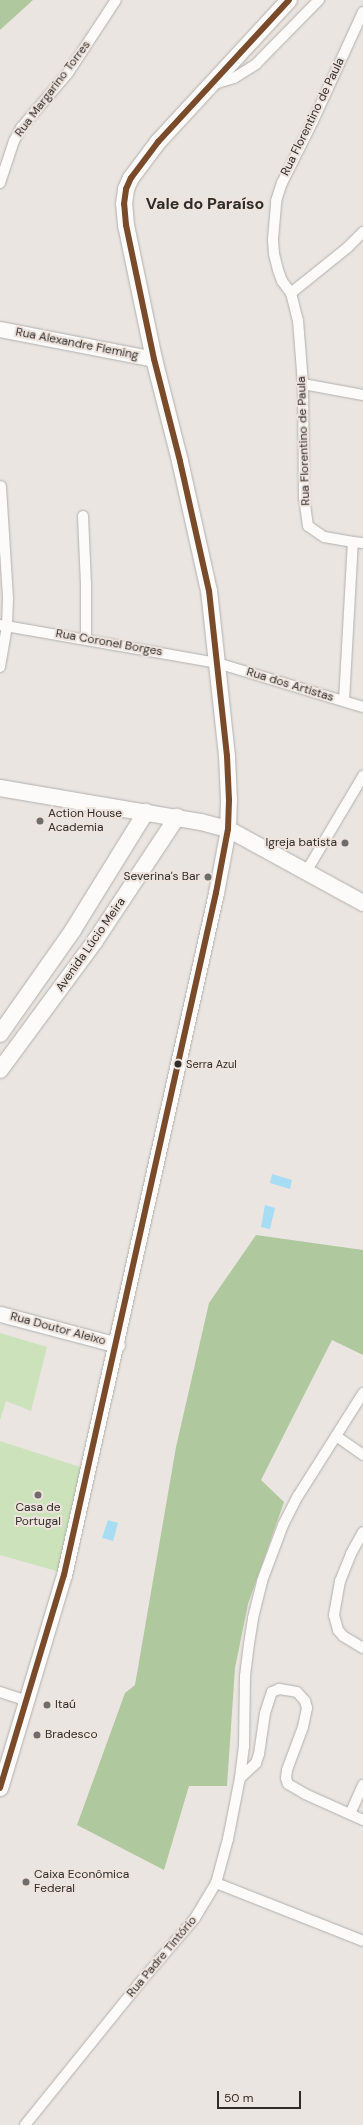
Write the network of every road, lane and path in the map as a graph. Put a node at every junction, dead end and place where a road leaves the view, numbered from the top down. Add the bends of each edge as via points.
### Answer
1 (116, 0) edge
2 (289, 0) edge
3 (319, 0) edge
4 (363, 12) edge
5 (208, 86) junction
6 (0, 183) edge
7 (363, 232) edge
8 (291, 293) junction
9 (0, 329) edge
10 (154, 360) junction
11 (303, 384) junction
12 (363, 395) edge
13 (1, 486) dead end
14 (83, 516) dead end
15 (358, 542) edge
16 (4, 625) edge
17 (86, 639) junction
18 (217, 663) junction
19 (0, 667) edge
20 (344, 701) junction
21 (363, 707) edge
22 (363, 776) edge
23 (0, 788) edge
24 (146, 812) junction
25 (177, 817) junction
26 (228, 829) junction
27 (306, 872) junction
28 (363, 904) edge
29 (73, 930) junction
30 (95, 941) junction
31 (0, 1034) edge
32 (0, 1070) edge
33 (0, 1314) edge
34 (116, 1345) junction
35 (363, 1393) edge
36 (336, 1436) junction
37 (363, 1455) edge
38 (363, 1532) edge
39 (363, 1648) edge
40 (0, 1692) edge
41 (27, 1700) junction
42 (240, 1778) junction
43 (1, 1784) edge
44 (363, 1785) edge
45 (350, 1814) junction
46 (363, 1820) edge
47 (216, 1883) junction
48 (363, 1941) edge
49 (26, 2125) edge

1 - 6 street, Rua Margarino Torres via 68,73 21,128
2 - 5 main road
3 - 5 street via 256,64 234,78
4 - 8 street, Rua Florentino de Paula via 313,121 291,162 276,201 274,254 282,281
5 - 10 main road via 158,142 131,178 126,189 126,224
7 - 8 street
8 - 11 street, Rua Florentino de Paula via 298,321
9 - 10 main road, Rua Alexandre Fleming
10 - 18 main road via 209,591
11 - 12 street
11 - 15 street, Rua Florentino de Paula via 304,498 308,526 324,537
13 - 16 street via 8,571
14 - 17 street
15 - 20 street, Rua Florentino de Paula
16 - 17 street, Rua Coronel Borges
16 - 19 street
17 - 18 street, Rua Coronel Borges
18 - 20 street, Rua dos Artistas
18 - 26 main road via 228,785
20 - 21 street, Rua dos Artistas
22 - 27 street
23 - 24 main road
24 - 25 main road
24 - 29 main road, Avenida Lúcio Meira
25 - 26 main road
25 - 30 main road, Avenida Lúcio Meira
26 - 27 main road
26 - 34 main road
27 - 28 main road
29 - 30 main road
29 - 31 main road, Avenida Lúcio Meira
30 - 32 main road, Avenida Lúcio Meira
33 - 34 main road, Rua Doutor Aleixo
34 - 41 main road via 64,1575
35 - 36 street, Rua Padre Tintório
36 - 37 street
36 - 42 street, Rua Padre Tintório via 312,1472 283,1525 258,1594 245,1676 244,1747
38 - 39 street via 340,1581 334,1615 338,1630 343,1636
40 - 41 street
41 - 43 main road
42 - 45 street via 256,1763 265,1713 272,1692 279,1689 297,1692 305,1701 307,1708 286,1778 288,1784
42 - 47 street, Rua Padre Tintório
44 - 45 street
45 - 46 street
47 - 48 street
47 - 49 street, Rua Padre Tintório via 195,1918

